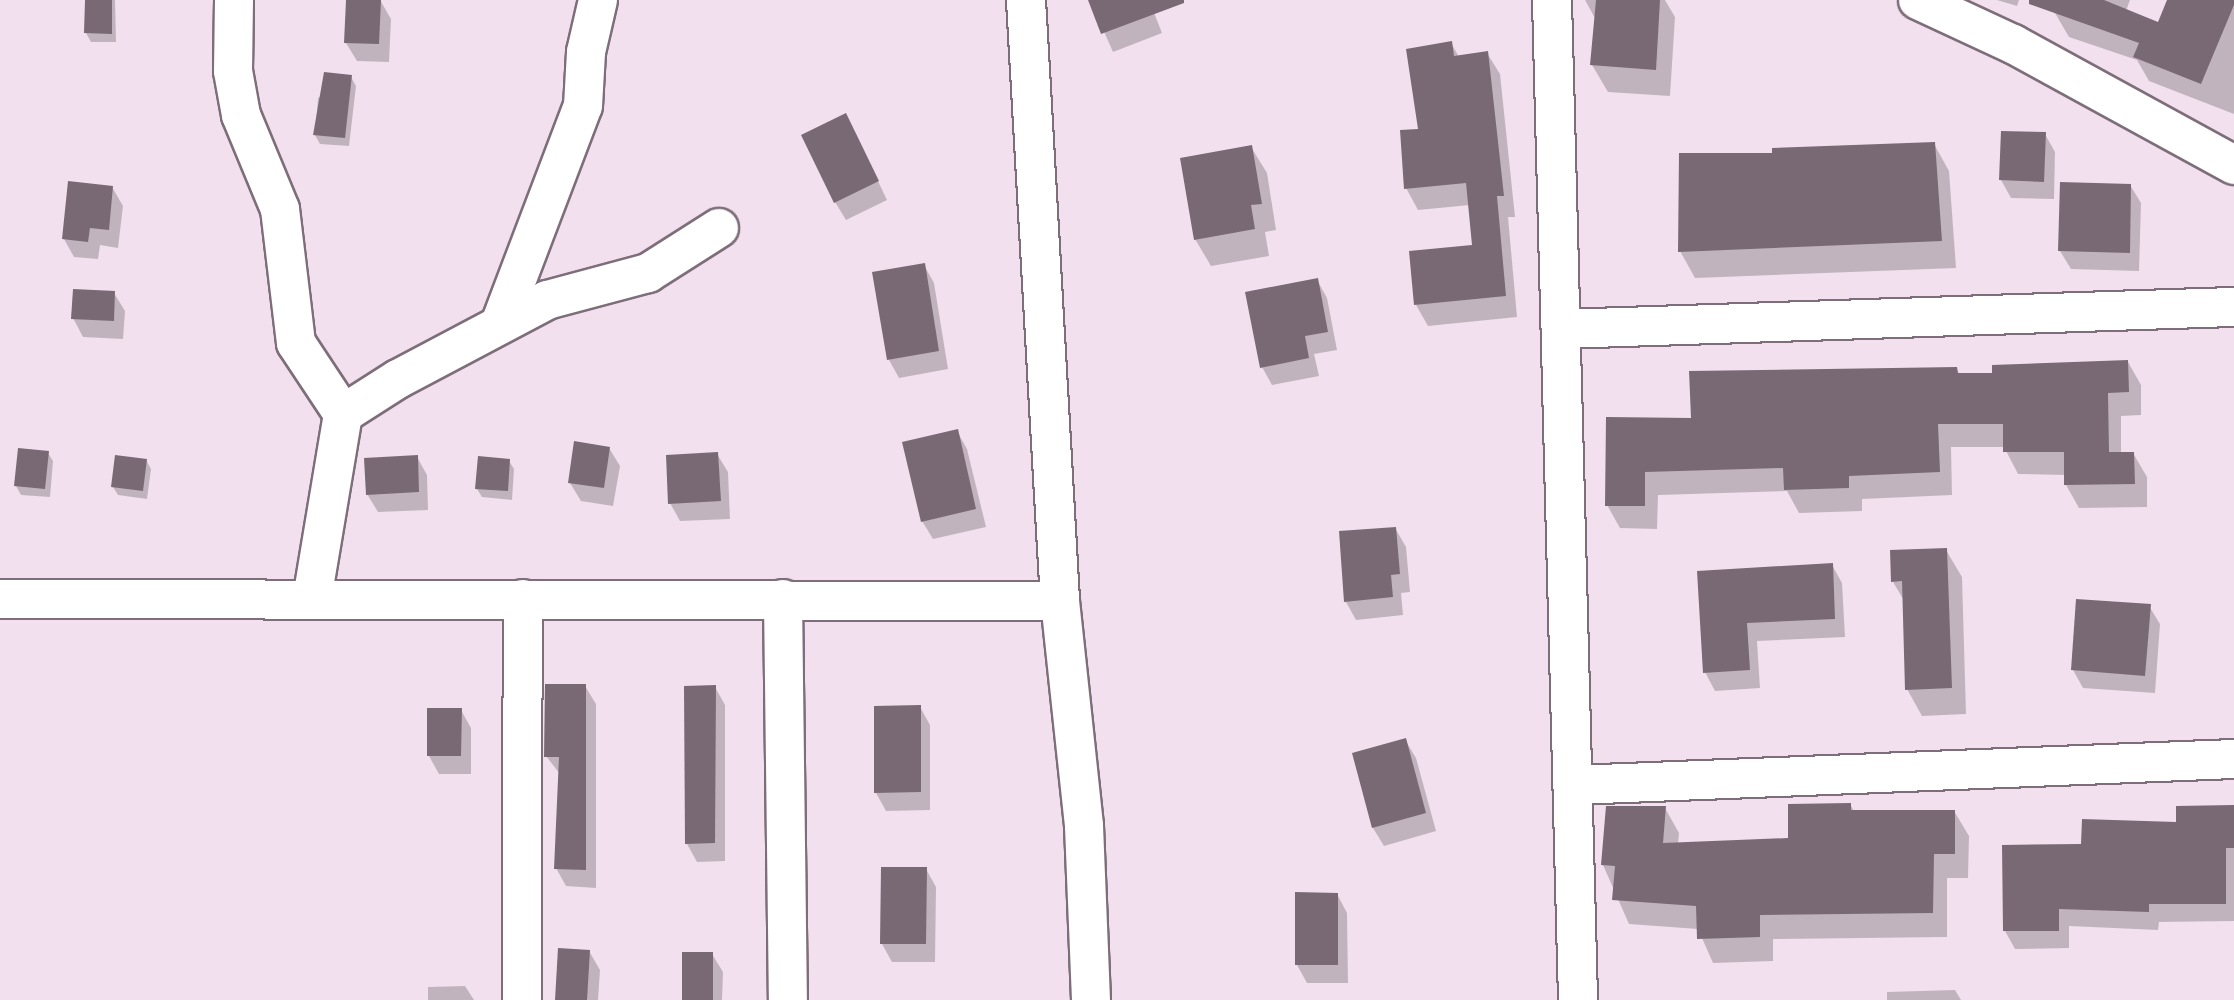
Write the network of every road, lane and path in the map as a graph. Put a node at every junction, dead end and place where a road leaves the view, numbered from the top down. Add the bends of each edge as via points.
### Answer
1 (234, 0) edge
2 (598, 0) edge
3 (1026, 0) edge
4 (1552, 0) edge
5 (1918, 0) edge
6 (2234, 165) edge
7 (719, 228) dead end
8 (2234, 307) edge
9 (500, 324) junction
10 (1562, 329) junction
11 (343, 414) junction
12 (0, 599) edge
13 (312, 599) junction
14 (523, 599) junction
15 (783, 599) junction
16 (1060, 601) junction
17 (2234, 759) edge
18 (1574, 785) junction
19 (522, 1000) edge
20 (788, 1000) edge
21 (1091, 1000) edge
22 (1578, 1000) edge

1 - 11 street via 233,71 242,115 280,209 296,343
2 - 9 street via 586,52 583,106
3 - 16 street
4 - 10 street
5 - 6 street via 2013,44
7 - 9 street via 648,273 547,300
8 - 10 street
9 - 11 street
10 - 18 street
11 - 13 street
12 - 13 street
13 - 14 street
14 - 15 street
14 - 19 street
15 - 16 street
15 - 20 street
16 - 21 street via 1084,826
17 - 18 street
18 - 22 street

